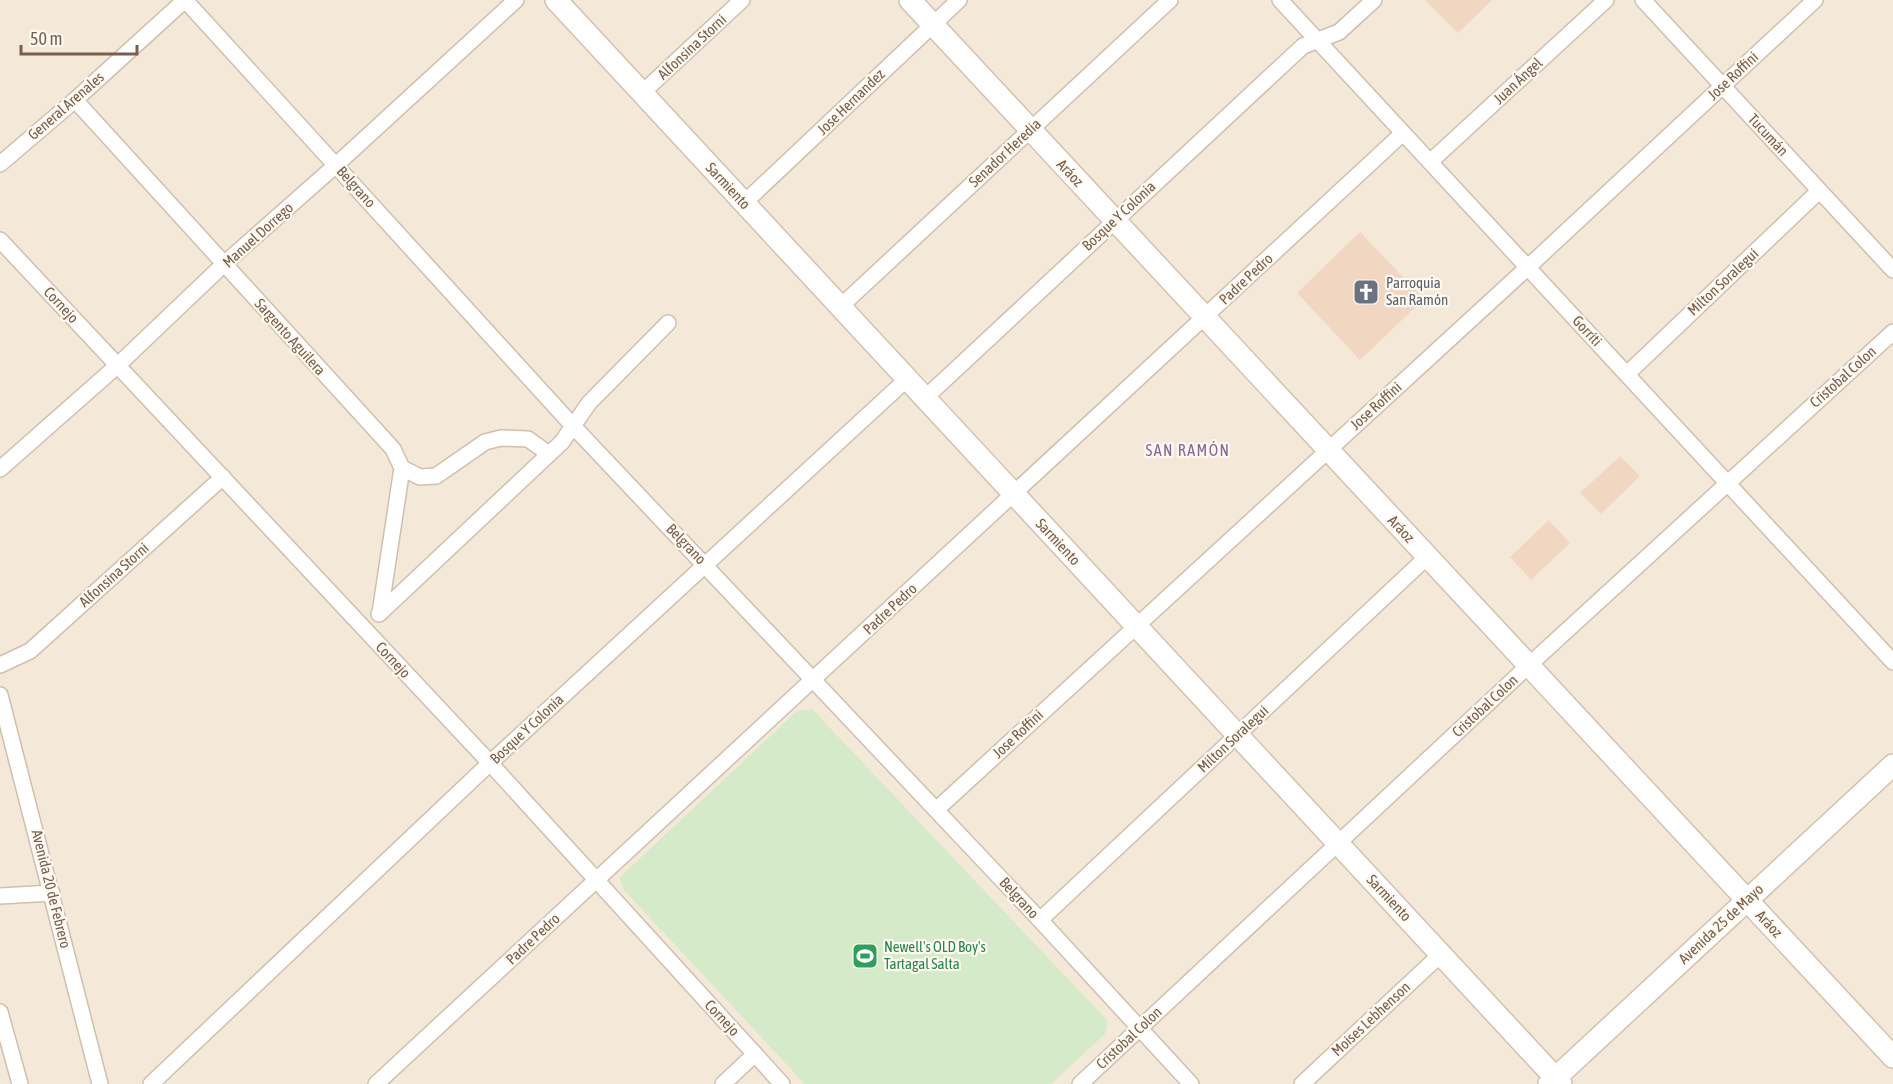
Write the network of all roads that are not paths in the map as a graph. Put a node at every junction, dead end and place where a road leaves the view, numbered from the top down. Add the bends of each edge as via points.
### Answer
1 (185, 0) edge
2 (516, 0) edge
3 (556, 0) edge
4 (742, 0) edge
5 (910, 0) edge
6 (959, 0) edge
7 (1170, 0) edge
8 (1280, 0) edge
9 (1374, 0) edge
10 (1606, 0) edge
11 (1643, 0) edge
12 (1815, 0) edge
13 (932, 25) junction
14 (1317, 40) junction
15 (1722, 85) junction
16 (642, 93) junction
17 (75, 100) junction
18 (1030, 130) junction
19 (1403, 133) junction
20 (1430, 162) junction
21 (0, 164) edge
22 (336, 165) junction
23 (1820, 191) junction
24 (744, 204) junction
25 (1115, 220) junction
26 (0, 240) edge
27 (224, 264) junction
28 (1527, 268) junction
29 (1893, 270) edge
30 (840, 307) junction
31 (1205, 317) junction
32 (668, 323) dead end
33 (1893, 332) edge
34 (118, 365) junction
35 (1627, 374) junction
36 (907, 379) junction
37 (925, 398) junction
38 (573, 426) junction
39 (1328, 450) junction
40 (549, 454) junction
41 (402, 468) junction
42 (0, 469) edge
43 (223, 477) junction
44 (1727, 483) junction
45 (1014, 494) junction
46 (1427, 557) junction
47 (705, 565) junction
48 (380, 613) junction
49 (1136, 626) junction
50 (364, 628) junction
51 (1893, 662) edge
52 (0, 665) edge
53 (1528, 666) junction
54 (813, 679) junction
55 (0, 695) edge
56 (1237, 735) junction
57 (490, 763) junction
58 (1893, 765) edge
59 (936, 810) junction
60 (1338, 843) junction
61 (595, 880) junction
62 (52, 893) junction
63 (0, 896) edge
64 (1747, 900) junction
65 (1040, 920) junction
66 (1441, 954) junction
67 (0, 1012) edge
68 (1140, 1028) junction
69 (755, 1054) junction
70 (1893, 1057) edge
71 (1555, 1082) edge
72 (20, 1084) edge
73 (100, 1084) edge
74 (151, 1084) edge
75 (376, 1084) edge
76 (723, 1084) edge
77 (782, 1084) edge
78 (1080, 1084) edge
79 (1191, 1084) edge
80 (1302, 1084) edge

1 - 17 street, General Arenales
1 - 22 street, Belgrano
2 - 22 street, Manuel Dorrego
3 - 16 street, Sarmiento
4 - 16 street, Alfonsina Storni
5 - 13 street, Aráoz
6 - 13 street, Jose Hernandez
7 - 18 street, Senador Heredia
8 - 14 street, Gorriti
9 - 14 street via 1339,32
10 - 20 street, Juan Ángel
11 - 15 street, Tucumán
12 - 15 street, Jose Roffini
13 - 18 street, Aráoz
13 - 24 street, Jose Hernandez
14 - 19 street, Gorriti
14 - 25 street, Bosque Y Colonia via 1303,46
15 - 23 street, Tucumán
15 - 28 street, Jose Roffini
16 - 24 street, Sarmiento
17 - 21 street, General Arenales
17 - 27 street, Sargento Aguilera
18 - 25 street, Aráoz
18 - 30 street, Senador Heredia
19 - 20 street, Gorriti
19 - 31 street, Padre Pedro
20 - 28 street, Gorriti
22 - 27 street, Manuel Dorrego
22 - 38 street, Belgrano
23 - 29 street, Tucumán
23 - 35 street, Milton Soralegui
24 - 30 street, Sarmiento
25 - 31 street, Aráoz
25 - 37 street, Bosque Y Colonia
26 - 34 street, Cornejo
27 - 34 street, Manuel Dorrego
27 - 41 street, Sargento Aguilera via 393,449
28 - 35 street, Gorriti
28 - 39 street, Jose Roffini
30 - 36 street, Sarmiento
31 - 39 street, Aráoz
31 - 45 street, Padre Pedro
32 - 38 street via 590,403
33 - 44 street, Cristobal Colon
34 - 42 street, Manuel Dorrego
34 - 43 street, Cornejo
35 - 44 street, Gorriti
36 - 37 street, Sarmiento
36 - 47 street, Bosque Y Colonia
37 - 45 street, Sarmiento
38 - 40 street
38 - 47 street, Belgrano
39 - 46 street, Aráoz
39 - 49 street, Jose Roffini
40 - 41 street via 528,439 501,438 485,442 436,476 420,477
40 - 48 street
41 - 48 street
43 - 50 street, Cornejo
43 - 52 street, Alfonsina Storni via 30,651
44 - 51 street, Gorriti
44 - 53 street, Cristobal Colon
45 - 49 street, Sarmiento
45 - 54 street, Padre Pedro
46 - 53 street, Aráoz
46 - 56 street, Milton Soralegui
47 - 54 street, Belgrano
47 - 57 street, Bosque Y Colonia
48 - 50 street
49 - 56 street, Sarmiento
49 - 59 street, Jose Roffini
50 - 57 street, Cornejo
53 - 60 street, Cristobal Colon
53 - 64 street, Aráoz
54 - 59 street, Belgrano
54 - 61 street, Padre Pedro
55 - 62 street, Avenida 20 de Febrero
56 - 60 street, Sarmiento
56 - 65 street, Milton Soralegui
57 - 61 street, Cornejo
57 - 74 street, Bosque Y Colonia
58 - 64 street, Avenida 25 de Mayo
59 - 65 street, Belgrano
60 - 66 street, Sarmiento
60 - 68 street, Cristobal Colon
61 - 69 street, Cornejo
61 - 75 street, Padre Pedro
62 - 63 street
62 - 73 street, Avenida 20 de Febrero
64 - 70 street, Aráoz
64 - 71 street, Avenida 25 de Mayo
65 - 68 street, Belgrano
66 - 71 street, Sarmiento
66 - 80 street, Moises Lebhenson
67 - 72 street
68 - 78 street, Cristobal Colon
68 - 79 street, Belgrano
69 - 76 street
69 - 77 street, Cornejo

